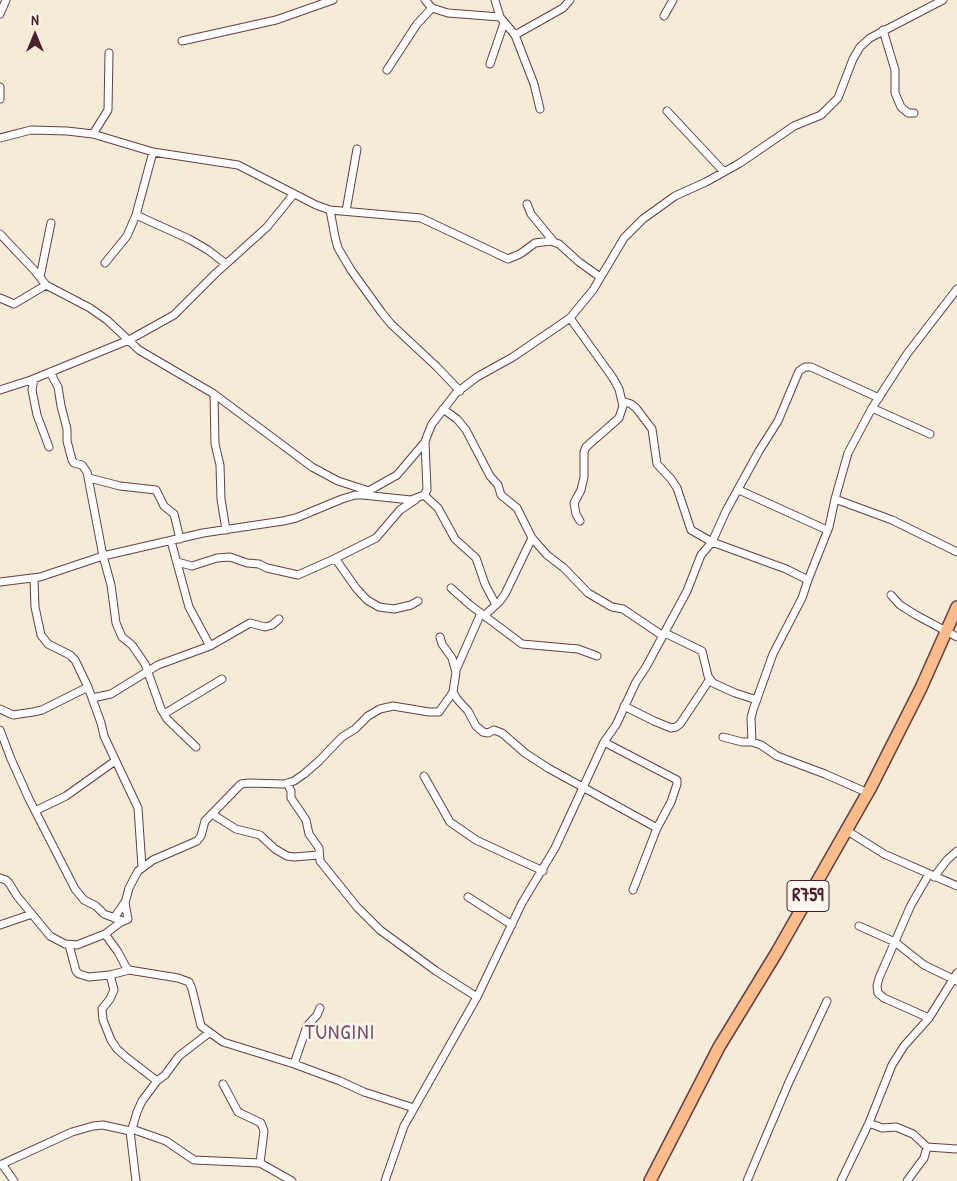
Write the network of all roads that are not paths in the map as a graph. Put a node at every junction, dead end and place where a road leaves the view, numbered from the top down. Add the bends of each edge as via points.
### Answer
1 (6, 0) edge
2 (333, 0) edge
3 (425, 0) edge
4 (495, 0) edge
5 (570, 0) edge
6 (673, 0) edge
7 (944, 0) edge
8 (432, 8) junction
9 (0, 14) edge
10 (664, 16) dead end
11 (502, 20) junction
12 (882, 30) junction
13 (515, 35) junction
14 (182, 41) dead end
15 (109, 53) dead end
16 (490, 64) dead end
17 (387, 70) dead end
18 (0, 87) edge
19 (0, 99) edge
20 (540, 109) dead end
21 (667, 111) dead end
22 (914, 113) dead end
23 (93, 134) junction
24 (0, 138) edge
25 (357, 149) dead end
26 (154, 152) junction
27 (724, 172) junction
28 (293, 195) junction
29 (526, 204) dead end
30 (330, 210) junction
31 (346, 211) junction
32 (136, 215) junction
33 (52, 223) dead end
34 (0, 234) edge
35 (554, 242) junction
36 (105, 263) dead end
37 (226, 264) junction
38 (40, 277) junction
39 (600, 277) junction
40 (46, 285) junction
41 (957, 289) edge
42 (0, 298) edge
43 (570, 318) junction
44 (129, 340) junction
45 (50, 372) junction
46 (34, 380) junction
47 (21, 384) junction
48 (0, 390) edge
49 (32, 390) junction
50 (460, 390) junction
51 (214, 394) junction
52 (879, 398) junction
53 (622, 401) junction
54 (872, 408) junction
55 (443, 409) junction
56 (930, 434) dead end
57 (425, 442) junction
58 (48, 447) dead end
59 (89, 478) junction
60 (739, 490) junction
61 (366, 493) junction
62 (424, 496) junction
63 (416, 499) junction
64 (835, 499) junction
65 (580, 520) dead end
66 (226, 530) junction
67 (827, 530) junction
68 (532, 538) junction
69 (180, 539) junction
70 (171, 541) junction
71 (712, 542) junction
72 (957, 552) edge
73 (102, 556) junction
74 (334, 560) junction
75 (177, 562) junction
76 (34, 578) junction
77 (808, 580) junction
78 (0, 582) edge
79 (451, 588) dead end
80 (891, 595) dead end
81 (418, 601) dead end
82 (496, 604) junction
83 (957, 607) edge
84 (483, 614) junction
85 (279, 619) dead end
86 (946, 631) junction
87 (664, 634) junction
88 (957, 636) edge
89 (440, 637) dead end
90 (210, 646) junction
91 (597, 656) dead end
92 (456, 670) junction
93 (149, 672) junction
94 (222, 679) dead end
95 (710, 679) junction
96 (88, 687) junction
97 (453, 692) junction
98 (92, 698) junction
99 (757, 700) junction
100 (624, 706) junction
101 (0, 709) edge
102 (164, 714) junction
103 (0, 730) edge
104 (723, 737) dead end
105 (604, 742) junction
106 (752, 742) junction
107 (196, 747) dead end
108 (115, 761) junction
109 (424, 776) dead end
110 (287, 783) junction
111 (584, 786) junction
112 (868, 793) junction
113 (35, 811) junction
114 (212, 814) junction
115 (657, 828) junction
116 (846, 830) junction
117 (957, 851) edge
118 (319, 855) junction
119 (142, 867) junction
120 (543, 871) junction
121 (932, 875) junction
122 (0, 878) edge
123 (957, 886) edge
124 (633, 890) dead end
125 (468, 898) dead end
126 (125, 901) junction
127 (32, 914) junction
128 (114, 918) junction
129 (121, 922) junction
130 (0, 925) edge
131 (512, 925) junction
132 (859, 926) dead end
133 (105, 934) junction
134 (895, 942) junction
135 (69, 945) junction
136 (129, 970) junction
137 (110, 975) junction
138 (956, 978) edge
139 (476, 997) junction
140 (828, 1001) dead end
141 (320, 1008) dead end
142 (929, 1018) junction
143 (209, 1033) junction
144 (294, 1064) junction
145 (157, 1081) junction
146 (223, 1084) dead end
147 (414, 1108) junction
148 (869, 1123) junction
149 (131, 1130) junction
150 (927, 1147) junction
151 (957, 1150) edge
152 (260, 1164) junction
153 (1, 1165) edge
154 (279, 1178) edge
155 (14, 1181) edge
156 (136, 1181) edge
157 (292, 1181) edge
158 (385, 1181) edge
159 (650, 1181) edge
160 (747, 1181) edge
161 (841, 1181) edge
162 (907, 1181) edge

1 - 9 street
2 - 14 street via 276,20
3 - 8 street
4 - 11 street
5 - 13 street via 563,8
6 - 10 street
7 - 12 street
8 - 11 street
8 - 17 street via 417,24
11 - 13 street
11 - 16 street
12 - 22 street via 895,70 895,93 901,107 908,113
12 - 27 street via 860,48 838,98 830,107 794,126
13 - 20 street
15 - 23 street via 108,110
18 - 19 street
21 - 27 street
23 - 24 street via 30,130
23 - 26 street
25 - 31 street
26 - 28 street via 238,165
26 - 32 street
27 - 39 street via 675,196 643,219 624,238
28 - 30 street
28 - 37 street via 267,227
29 - 35 street
30 - 31 street
30 - 50 street via 338,248 376,306
31 - 35 street via 421,218 508,259 535,243
32 - 36 street via 127,236
32 - 37 street via 189,239
33 - 38 street
34 - 38 street
35 - 39 street
37 - 44 street via 174,315
38 - 40 street
39 - 43 street
40 - 42 street via 14,304
40 - 44 street via 90,308
41 - 52 street
43 - 50 street
43 - 53 street via 619,389
44 - 45 street
44 - 51 street via 139,350
45 - 46 street
45 - 59 street via 58,387 72,460 85,467
46 - 47 street
46 - 49 street
47 - 48 street
47 - 49 street
49 - 58 street
50 - 55 street
51 - 61 street via 312,467
51 - 66 street via 215,444
52 - 54 street
52 - 60 street via 811,367 803,368 798,372 778,421
53 - 65 street via 619,418 584,452 584,477 574,502
53 - 71 street via 636,408 652,429 657,464 677,488 690,529
54 - 56 street
54 - 64 street via 848,453
55 - 57 street
55 - 68 street via 458,419 466,430 490,476 502,495 516,508
57 - 61 street via 397,475
57 - 62 street via 427,490
59 - 69 street via 156,490 164,506 174,514
59 - 73 street
60 - 67 street
60 - 71 street
61 - 63 street
61 - 66 street via 283,522
62 - 63 street
62 - 82 street via 438,508 455,539 476,558
63 - 74 street via 400,510 376,538
64 - 67 street
64 - 72 street via 892,520
66 - 69 street
67 - 77 street
68 - 82 street via 505,594
68 - 87 street via 588,593 612,607 623,609
69 - 70 street
70 - 73 street
70 - 75 street
71 - 77 street
71 - 87 street via 697,561 687,591
73 - 76 street
73 - 93 street via 111,585 116,623 122,637 138,652
74 - 75 street via 298,574 230,557 192,566
74 - 81 street via 366,600 379,607 394,609
75 - 90 street via 189,606
76 - 78 street
76 - 96 street via 35,607 44,640 72,657
77 - 99 street via 773,654
79 - 84 street
80 - 86 street via 900,605
82 - 84 street
83 - 86 main road, R759
84 - 91 street via 522,644 578,649
84 - 92 street
85 - 90 street via 265,627 250,623
86 - 88 street
86 - 112 main road, R759
87 - 95 street via 702,651
87 - 100 street
89 - 92 street
90 - 93 street via 158,665
92 - 97 street
93 - 98 street via 111,694
93 - 102 street
94 - 102 street
95 - 99 street via 718,686
95 - 100 street via 676,727 671,728
96 - 98 street
96 - 101 street via 33,712 13,715
97 - 110 street via 438,712 393,706 368,716 304,774
97 - 111 street via 476,726 488,732 502,733 536,760
98 - 108 street
99 - 106 street via 751,718
100 - 105 street
102 - 107 street
103 - 113 street
104 - 106 street
105 - 111 street
105 - 115 street via 677,780 671,802
106 - 112 street via 788,761
108 - 113 street via 66,796
108 - 119 street via 139,811
109 - 120 street via 450,822 476,840
110 - 114 street via 243,783
110 - 118 street via 291,798 319,848
111 - 115 street
111 - 120 street
112 - 116 main road, R759
113 - 128 street via 75,889 84,900
114 - 118 street via 236,829 260,835 287,856
114 - 119 street via 197,841
115 - 124 street
116 - 121 street via 884,854
116 - 159 main road, R759 via 719,1047
117 - 121 street
118 - 139 street via 330,876 369,921
119 - 126 street via 134,876
120 - 131 street
121 - 123 street
121 - 134 street via 915,897
122 - 127 street via 9,883
125 - 131 street
126 - 128 street
126 - 129 street via 128,919
127 - 130 street
127 - 135 street via 50,936
128 - 129 street
129 - 133 street
131 - 139 street
132 - 134 street
133 - 135 street
133 - 136 street
134 - 138 street via 924,965
134 - 142 street via 879,978 878,993
135 - 137 street via 77,974
136 - 137 street
136 - 143 street via 189,982 200,1024
137 - 145 street via 114,990 102,1009 111,1040 117,1049
138 - 142 street
139 - 147 street
140 - 160 street
141 - 144 street via 307,1026
142 - 148 street via 892,1065
143 - 144 street via 230,1044
143 - 145 street via 179,1056
144 - 147 street
145 - 149 street via 142,1101
146 - 152 street via 238,1112 261,1122 264,1131
147 - 158 street via 404,1126
148 - 150 street via 882,1128 896,1127 913,1134
148 - 161 street
149 - 152 street via 166,1141 194,1160
149 - 153 street via 93,1126 72,1132
149 - 156 street
150 - 151 street
150 - 162 street via 924,1158
152 - 154 street
153 - 155 street
154 - 157 street

